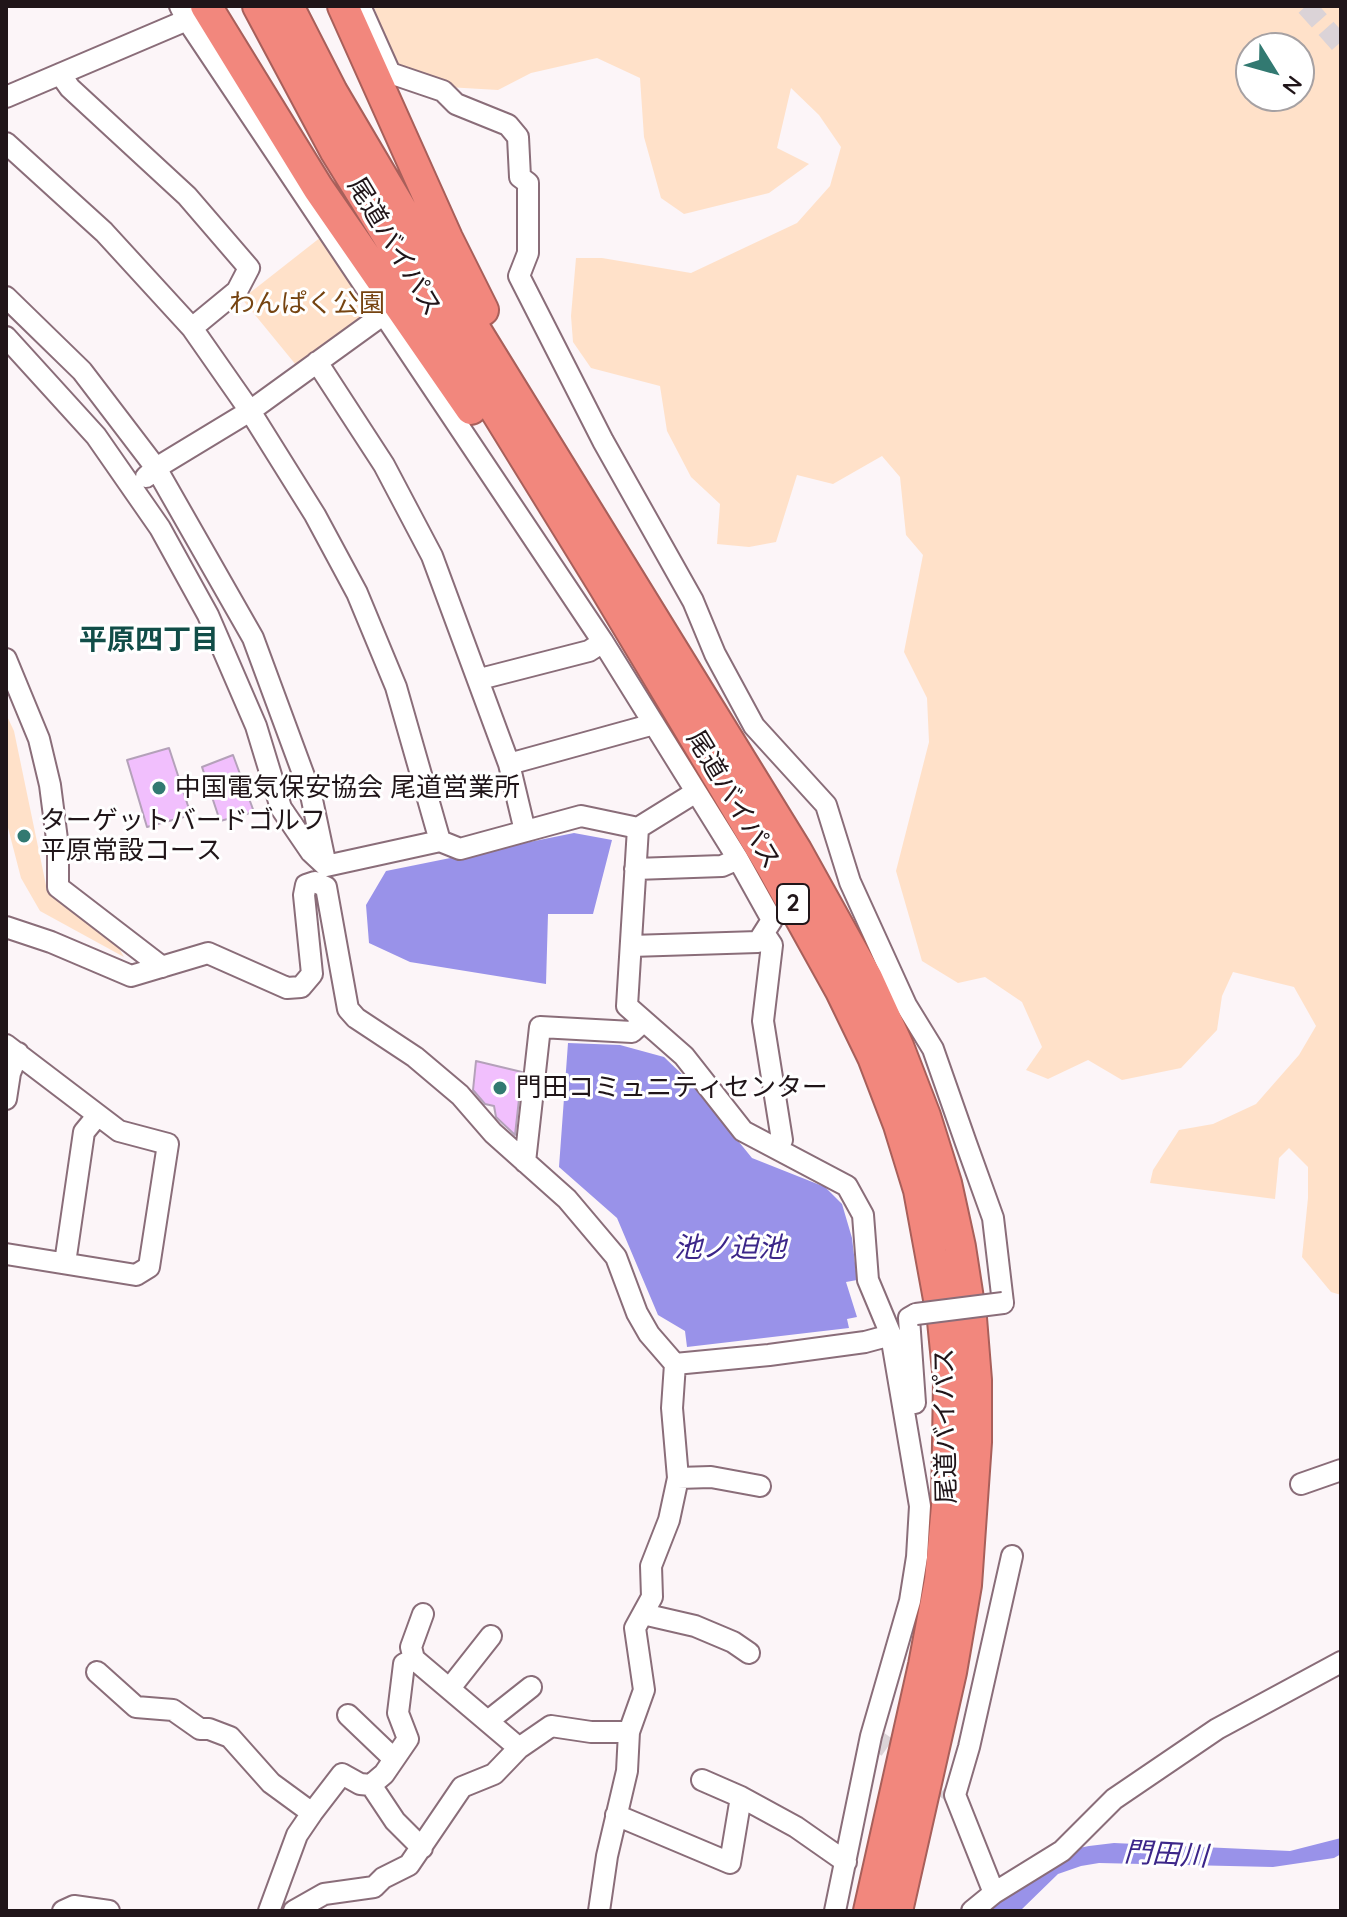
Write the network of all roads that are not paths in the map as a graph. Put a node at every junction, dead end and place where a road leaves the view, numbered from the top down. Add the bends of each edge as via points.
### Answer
1 (258, 6) edge
2 (288, 6) edge
3 (343, 6) edge
4 (360, 6) edge
5 (191, 11) edge
6 (60, 74) junction
7 (6, 97) edge
8 (6, 143) edge
9 (6, 297) edge
10 (384, 314) junction
11 (192, 328) junction
12 (6, 337) edge
13 (317, 362) junction
14 (250, 411) junction
15 (156, 468) junction
16 (566, 479) junction
17 (134, 488) junction
18 (603, 642) junction
19 (6, 659) edge
20 (657, 672) junction
21 (480, 679) junction
22 (654, 724) junction
23 (509, 764) junction
24 (696, 792) junction
25 (311, 795) junction
26 (281, 808) junction
27 (638, 828) junction
28 (525, 831) junction
29 (440, 841) junction
30 (738, 859) junction
31 (326, 866) junction
32 (635, 869) junction
33 (6, 927) edge
34 (764, 933) junction
35 (631, 946) junction
36 (162, 967) junction
37 (644, 1021) junction
38 (12, 1049) edge
39 (6, 1099) edge
40 (98, 1115) junction
41 (778, 1149) junction
42 (525, 1162) junction
43 (6, 1254) edge
44 (65, 1263) junction
45 (891, 1335) junction
46 (675, 1364) junction
47 (913, 1456) junction
48 (1341, 1470) edge
49 (678, 1478) junction
50 (1301, 1484) dead end
51 (760, 1486) dead end
52 (1012, 1556) dead end
53 (423, 1614) dead end
54 (643, 1614) junction
55 (491, 1636) dead end
56 (749, 1653) dead end
57 (414, 1659) junction
58 (1341, 1662) edge
59 (97, 1672) dead end
60 (531, 1687) dead end
61 (450, 1688) junction
62 (348, 1715) dead end
63 (488, 1721) junction
64 (629, 1732) junction
65 (519, 1748) junction
66 (394, 1759) junction
67 (702, 1780) dead end
68 (371, 1785) junction
69 (741, 1797) junction
70 (312, 1813) junction
71 (616, 1815) junction
72 (422, 1848) junction
73 (846, 1862) junction
74 (994, 1893) junction
75 (63, 1911) edge
76 (109, 1911) edge
77 (269, 1911) edge
78 (294, 1911) edge
79 (599, 1911) edge
80 (835, 1911) edge
81 (869, 1911) edge
82 (897, 1911) edge
83 (972, 1911) edge

1 - 20 highway, 尾道バイパス / 2 via 335,150
2 - 16 highway, 尾道バイパス / 2 via 332,92
3 - 16 highway via 447,238
4 - 47 street, bridge via 390,73 443,91 456,104 508,125 518,137 520,177 528,183 528,253 519,276 754,726 826,805 850,882 906,1005 933,1049 993,1218 1003,1303 909,1318 919,1450
5 - 6 street
5 - 10 street
5 - 20 highway
6 - 7 street
6 - 11 street via 187,196 249,268 237,291
8 - 11 street via 104,232
9 - 15 street via 82,371
10 - 13 street
10 - 18 street
11 - 14 street
12 - 17 street via 96,436
13 - 14 street
13 - 21 street via 384,465 432,556
14 - 15 street
14 - 29 street via 357,593 396,687
15 - 17 street
15 - 25 street via 253,638
16 - 82 highway, 尾道バイパス / 2 via 796,850 867,978 925,1116 946,1183 965,1276 976,1380 973,1511 951,1672
17 - 26 street via 208,615 256,726
18 - 21 street via 589,651
18 - 22 street
19 - 36 street via 39,739 50,785 58,887
20 - 81 highway, 尾道バイパス / 2 via 771,865 873,1057 915,1177 932,1251 949,1381 940,1580
21 - 23 street
22 - 23 street
22 - 24 street
23 - 28 street
24 - 27 street
24 - 30 street
25 - 26 street
25 - 31 street
26 - 31 street
27 - 28 street via 581,816
27 - 32 street
28 - 29 street via 460,849
29 - 31 street
30 - 32 street via 722,866
30 - 34 street via 772,920
32 - 35 street
33 - 36 street via 131,976
34 - 35 street via 758,942
34 - 41 street via 772,945 763,1021 782,1140
35 - 37 street via 627,1006
36 - 42 street via 208,953 287,988 301,987 312,974 306,885 326,887 348,1009 460,1095
37 - 41 street via 684,1056 743,1131
37 - 42 street via 632,1032 540,1027
38 - 39 street
38 - 40 street
40 - 44 street via 84,1132
40 - 44 street via 119,1131 168,1144 149,1267 136,1275
41 - 45 street via 847,1186 863,1215 868,1280
42 - 46 street via 567,1199 616,1257 637,1313
43 - 44 street
45 - 46 street
45 - 47 street
46 - 49 street via 672,1408
47 - 73 street via 920,1506 910,1601 871,1736
48 - 50 street
49 - 51 street via 711,1477
49 - 54 street via 651,1566 652,1597
52 - 74 street via 955,1795
53 - 57 street via 411,1647
54 - 56 street via 695,1626
54 - 64 street via 635,1628 644,1690
55 - 61 street
57 - 61 street
57 - 66 street via 404,1664 398,1713 408,1739
58 - 74 street via 1204,1737 1114,1799 1062,1851
59 - 70 street via 136,1707 173,1710 200,1729 230,1737 271,1783
60 - 63 street
61 - 63 street
62 - 66 street
63 - 65 street
64 - 65 street via 551,1726
64 - 71 street via 627,1771
65 - 72 street via 494,1774 462,1787
66 - 68 street
67 - 69 street
68 - 70 street via 342,1774
68 - 72 street
69 - 71 street via 730,1863
69 - 73 street
70 - 77 street via 297,1835
71 - 79 street
72 - 78 street via 409,1865 374,1887 324,1894
73 - 80 street
74 - 83 street
75 - 76 street via 74,1906

